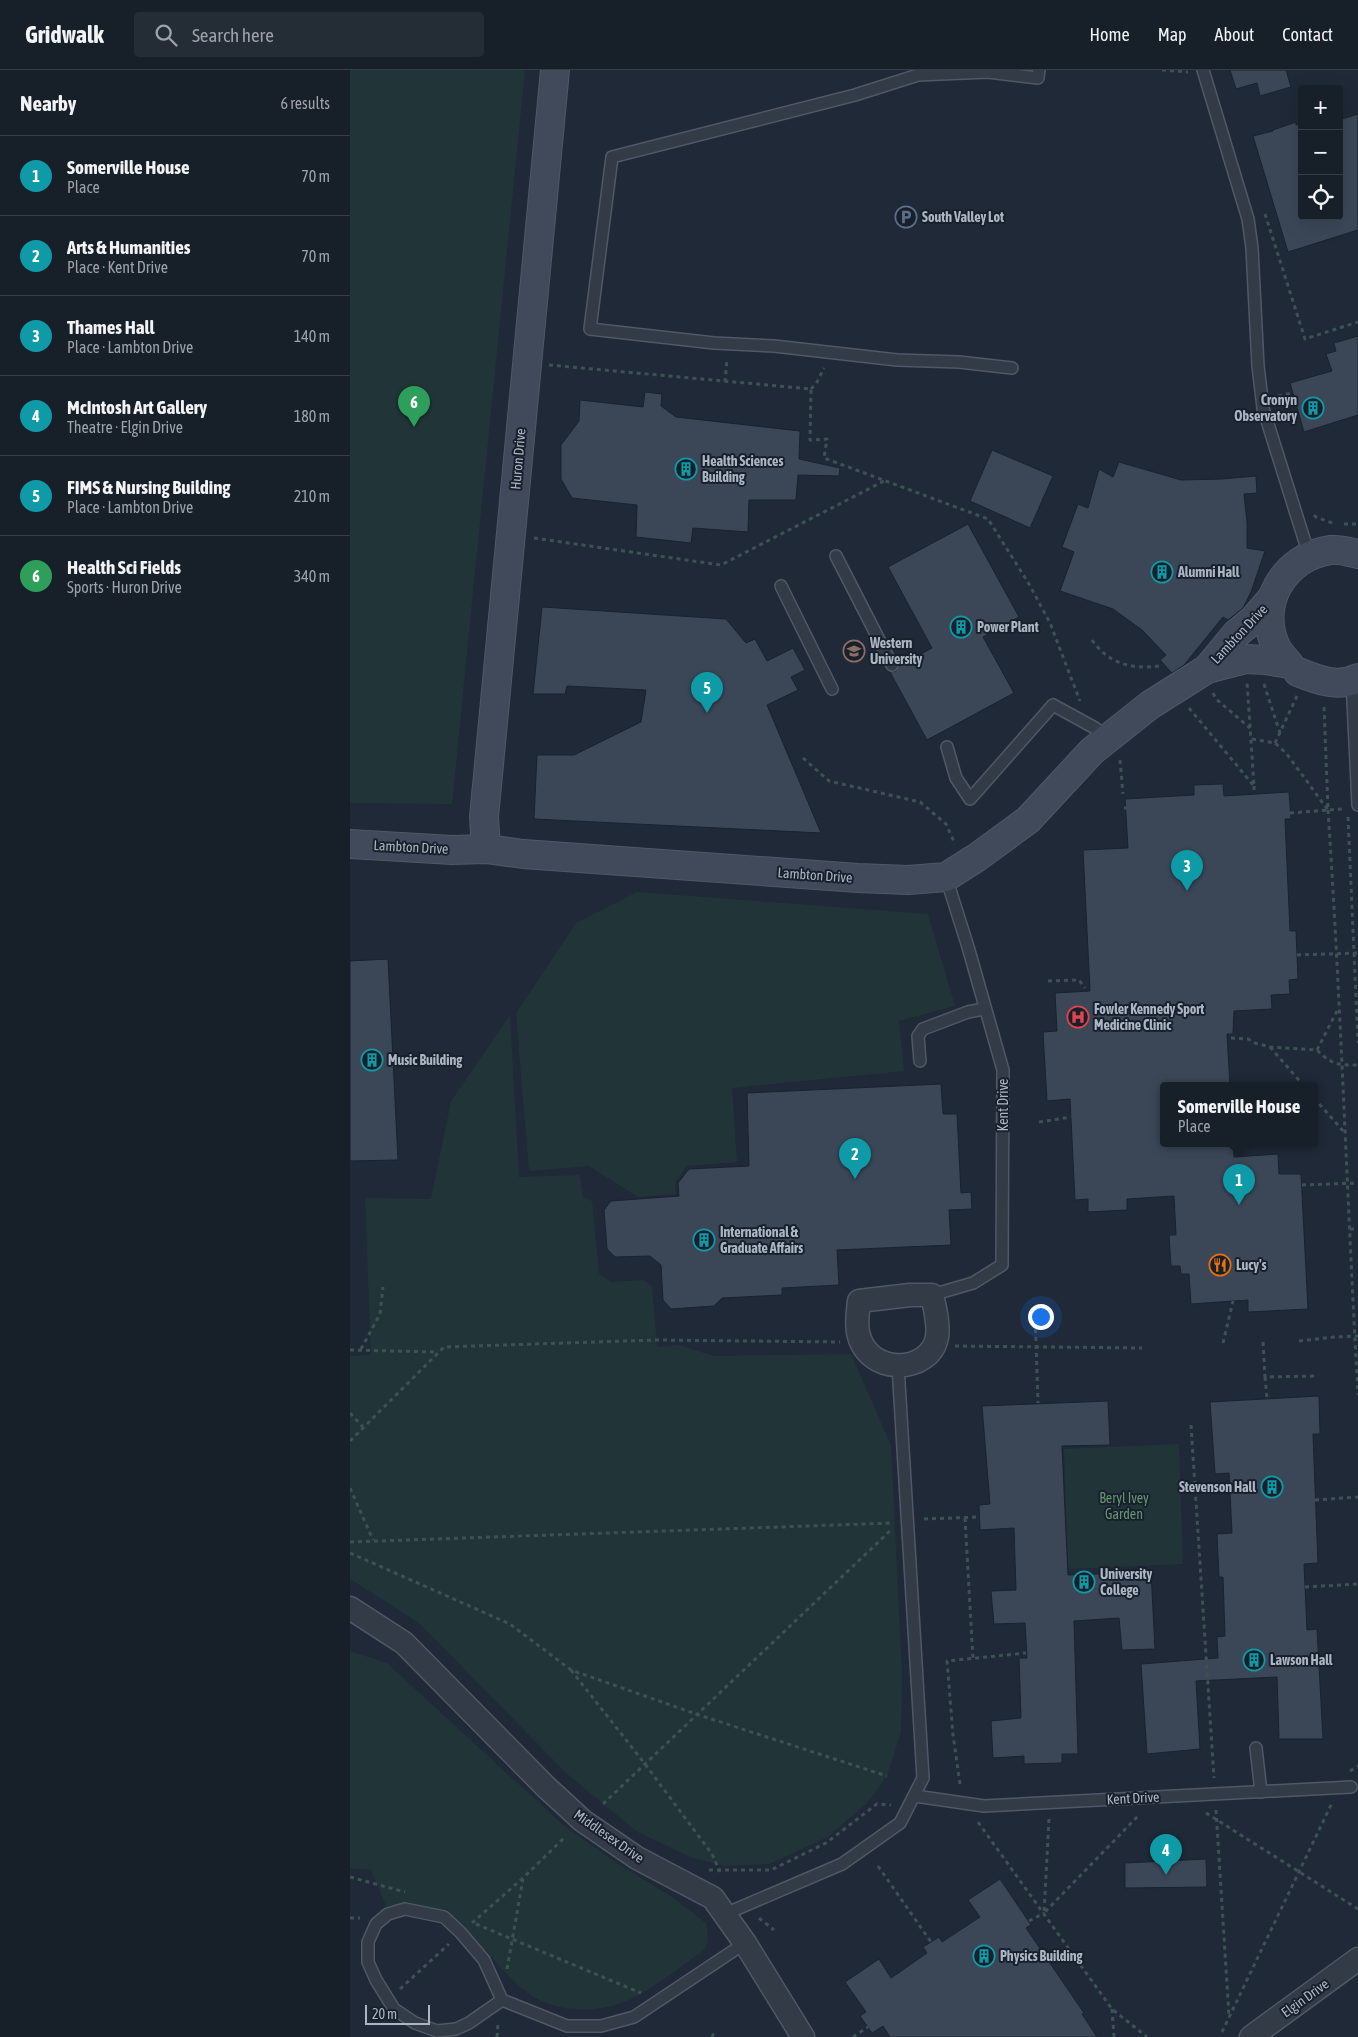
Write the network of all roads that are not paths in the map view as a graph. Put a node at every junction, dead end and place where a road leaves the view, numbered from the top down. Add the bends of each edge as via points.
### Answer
1 (555, 70) edge
2 (1039, 70) edge
3 (988, 71) edge
4 (1203, 72) edge
5 (1012, 368) dead end
6 (1358, 554) edge
7 (1309, 555) junction
8 (836, 556) dead end
9 (781, 586) dead end
10 (1271, 599) junction
11 (892, 665) dead end
12 (1295, 677) junction
13 (1356, 682) edge
14 (1212, 686) junction
15 (832, 689) dead end
16 (1113, 746) junction
17 (947, 747) dead end
18 (1353, 807) edge
19 (350, 844) edge
20 (486, 849) junction
21 (955, 871) junction
22 (984, 1009) junction
23 (920, 1061) dead end
24 (932, 1295) junction
25 (898, 1366) junction
26 (350, 1608) edge
27 (1256, 1748) dead end
28 (1351, 1787) dead end
29 (1261, 1792) junction
30 (915, 1796) junction
31 (735, 1910) junction
32 (746, 1943) junction
33 (1358, 1960) edge
34 (502, 2000) junction
35 (1260, 2035) edge
36 (803, 2037) edge

1 - 20 street, Huron Drive via 484,817
2 - 3 lane via 1038,78
3 - 5 lane via 918,75 855,95 612,157 590,329
4 - 7 lane via 1248,219 1263,408
6 - 7 street via 1332,550
7 - 10 street via 1282,576
8 - 11 lane
9 - 15 lane
10 - 12 street via 1269,621 1277,648
10 - 14 street, Lambton Drive via 1236,634
12 - 13 street, Lambton Drive via 1325,682
12 - 14 street, Lambton Drive via 1265,660 1246,659
13 - 18 lane
14 - 16 street, Lambton Drive via 1150,705
16 - 17 lane via 1095,728 1053,705 970,799 956,778
16 - 21 street, Lambton Drive via 1092,751 1028,820
19 - 20 street, Lambton Drive
20 - 21 street, Lambton Drive via 858,878 908,880
21 - 22 lane, Kent Drive via 968,946
22 - 23 lane via 923,1029 918,1036
22 - 24 lane, Kent Drive via 1003,1070 1002,1265 973,1283
24 - 25 street via 937,1339 921,1359
24 - 25 street, Kent Drive via 859,1300 858,1332 862,1343 875,1359
25 - 30 lane via 923,1778
26 - 31 street, Middlesex Drive via 404,1643 583,1821 637,1858
27 - 29 lane
28 - 29 lane, Kent Drive
29 - 30 lane, Kent Drive via 984,1806
30 - 31 lane via 900,1823 842,1864
31 - 32 street, Middlesex Drive
32 - 34 lane via 634,2017 601,2026 567,2026
32 - 36 street, Middlesex Drive
33 - 35 street, Elgin Drive
34 - 34 lane via 484,1960 444,1917 405,1909 388,1914 376,1924 368,1942 368,1962 394,2009 415,2023 437,2031 456,2029

